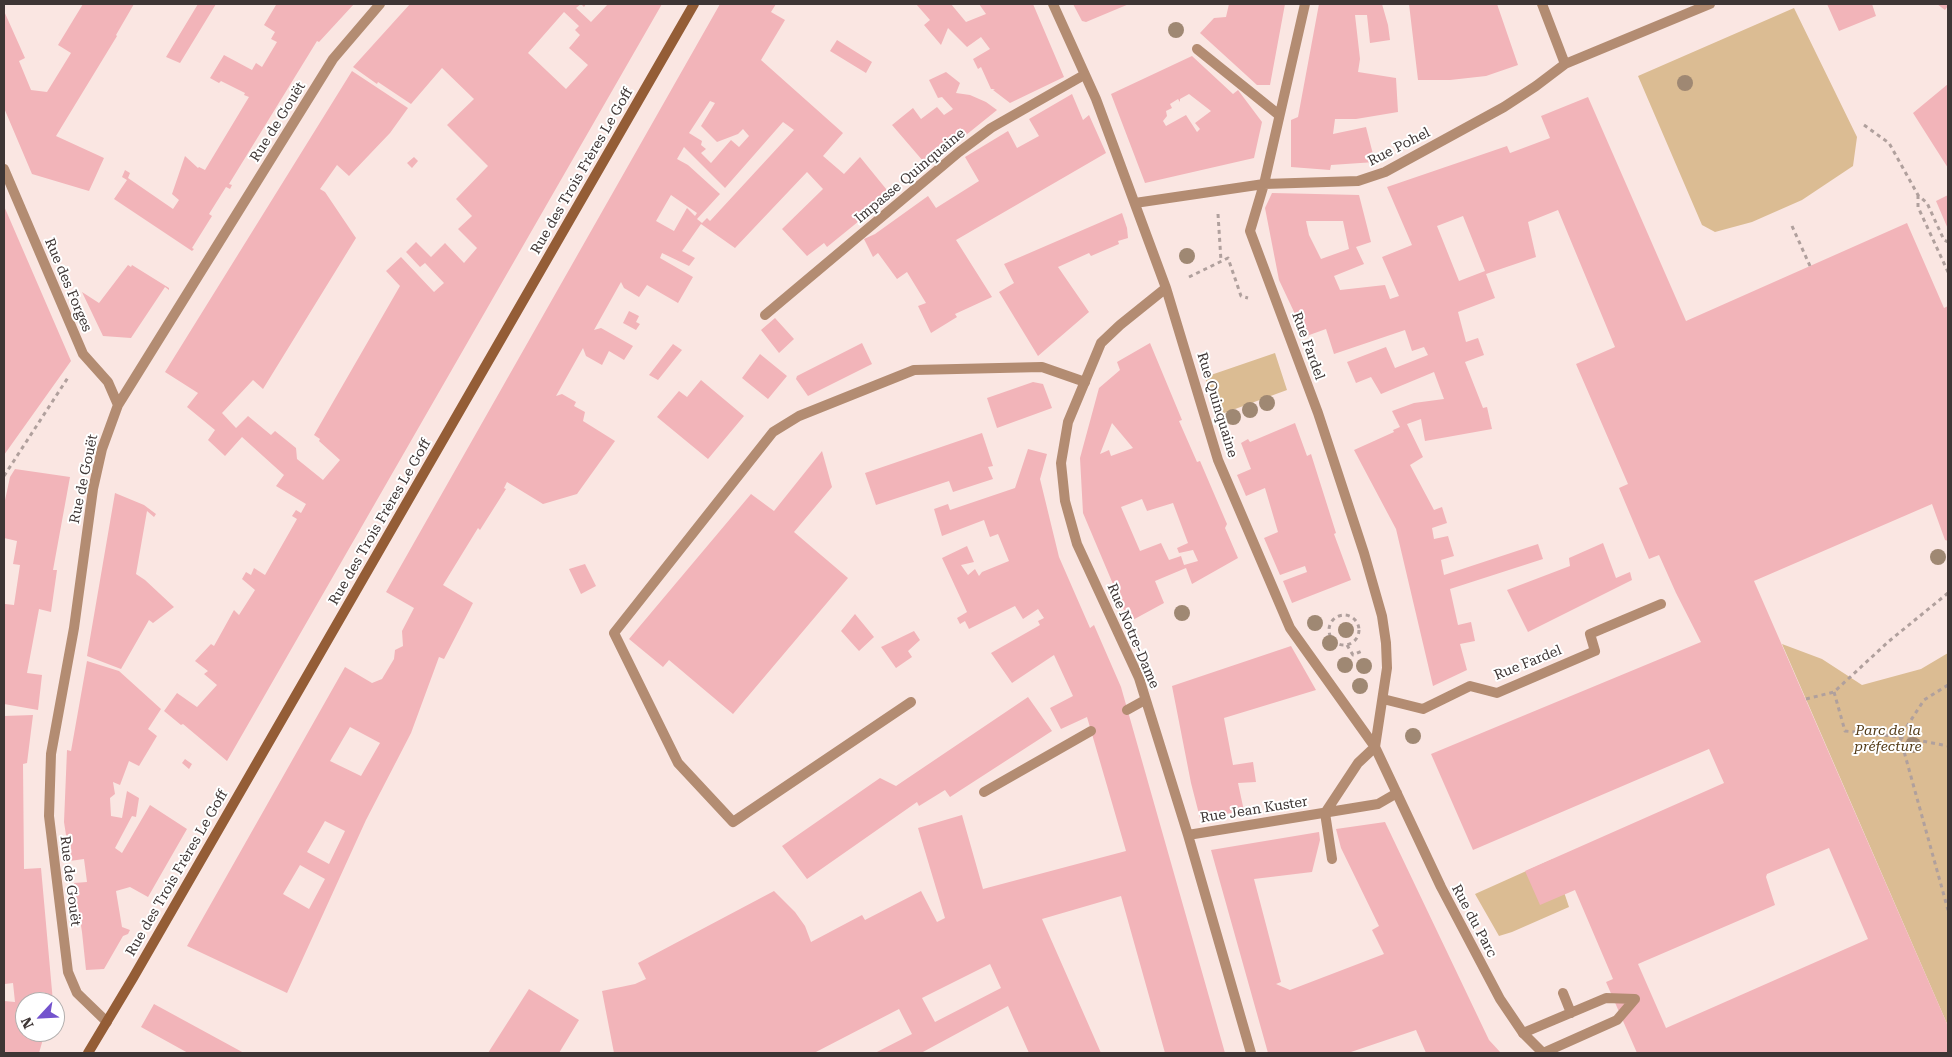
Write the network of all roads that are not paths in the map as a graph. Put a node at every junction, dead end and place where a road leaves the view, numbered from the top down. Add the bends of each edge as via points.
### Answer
1 (380, 4) edge
2 (694, 4) edge
3 (1053, 4) edge
4 (1305, 4) edge
5 (1542, 4) edge
6 (1710, 4) edge
7 (1197, 49) dead end
8 (1565, 64) junction
9 (1084, 75) junction
10 (1279, 115) junction
11 (4, 170) edge
12 (1264, 184) junction
13 (1135, 202) junction
14 (1166, 288) junction
15 (765, 316) dead end
16 (1085, 382) junction
17 (118, 405) junction
18 (1661, 604) dead end
19 (1383, 699) junction
20 (1145, 700) junction
21 (910, 702) dead end
22 (1127, 710) dead end
23 (1091, 731) dead end
24 (1375, 747) junction
25 (984, 792) dead end
26 (1397, 793) junction
27 (1325, 813) junction
28 (1188, 835) junction
29 (1332, 859) dead end
30 (1563, 993) dead end
31 (1571, 1013) junction
32 (107, 1022) junction
33 (1524, 1033) junction
34 (88, 1053) edge
35 (1251, 1053) edge
36 (1543, 1053) edge

1 - 17 street, Rue de Gouët via 333,59
2 - 32 street, Rue des Trois Frères Le Goff
3 - 9 street, Rue Quinquaine
4 - 10 street, Rue Fardel
5 - 8 street
6 - 8 street, Rue Pohel
7 - 10 street
8 - 12 street, Rue Pohel via 1504,106 1385,172 1358,181
9 - 13 street, Rue Quinquaine
9 - 15 street, Impasse Quinquaine via 972,142
10 - 12 street, Rue Fardel
11 - 17 street, Rue des Forges via 83,354 108,382
12 - 13 street, Rue Pohel
12 - 19 street, Rue Fardel via 1250,231 1321,422 1382,616 1387,668
13 - 14 street, Rue Quinquaine
14 - 16 street, Rue Notre-Dame via 1102,343
14 - 24 street, Rue Quinquaine via 1218,460 1290,628
16 - 20 street, Rue Notre-Dame via 1066,430 1061,463 1065,501 1077,544 1139,678
16 - 21 street via 1042,367 914,370 799,416 773,432 614,633 678,763 733,822
17 - 32 street, Rue de Gouët via 102,448 93,489 74,628 51,754 49,816 68,972 77,993
18 - 19 street, Rue Fardel via 1590,634 1594,651 1497,693 1470,686 1423,709
19 - 24 street, Rue Fardel
20 - 22 street
20 - 28 street, Rue Notre-Dame
23 - 25 street
24 - 26 street, Rue Quinquaine
24 - 27 street, Rue Jean Kuster via 1358,763
26 - 27 street, Rue Jean Kuster via 1378,804
26 - 33 street, Rue du Parc via 1441,888 1500,999
27 - 28 street, Rue Jean Kuster
27 - 29 street
28 - 35 street, Rue Notre-Dame
30 - 31 street
31 - 33 street
31 - 36 street via 1606,998 1635,999 1617,1020
32 - 34 street, Rue des Trois Frères Le Goff
33 - 36 street, Rue du Parc

